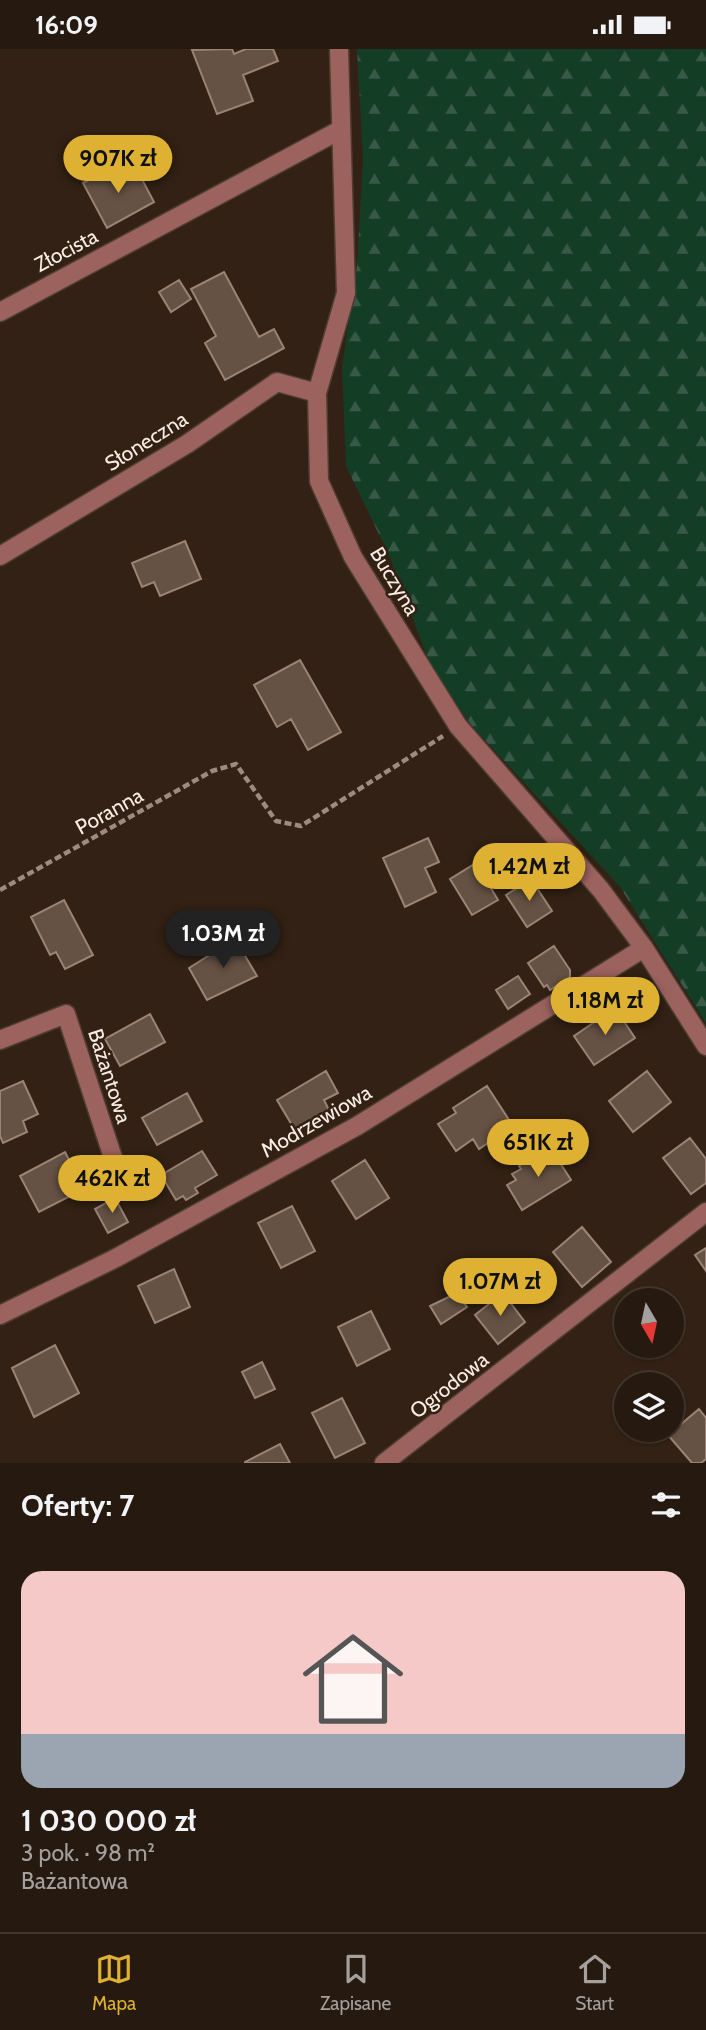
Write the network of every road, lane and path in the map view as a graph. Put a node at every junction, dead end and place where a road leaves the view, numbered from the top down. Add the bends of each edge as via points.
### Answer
1 (339, 49) edge
2 (340, 130) junction
3 (0, 312) edge
4 (317, 393) junction
5 (0, 556) edge
6 (458, 726) junction
7 (0, 890) edge
8 (644, 948) junction
9 (0, 1040) edge
10 (706, 1046) edge
11 (120, 1179) dead end
12 (706, 1212) edge
13 (0, 1315) edge
14 (384, 1463) edge

1 - 2 street, Buczyna
2 - 3 street, Złocista
2 - 4 street, Buczyna via 346,293
4 - 5 street, Słoneczna via 277,382 187,445
4 - 6 street, Buczyna via 319,481 354,557
6 - 7 path, Poranna via 301,826 276,821 236,764 212,771
6 - 8 street, Buczyna via 601,890
8 - 10 street, Buczyna
8 - 13 street, Modrzewiowa via 357,1126 116,1258
9 - 11 street, Bażantowa via 66,1014
12 - 14 street, Ogrodowa

